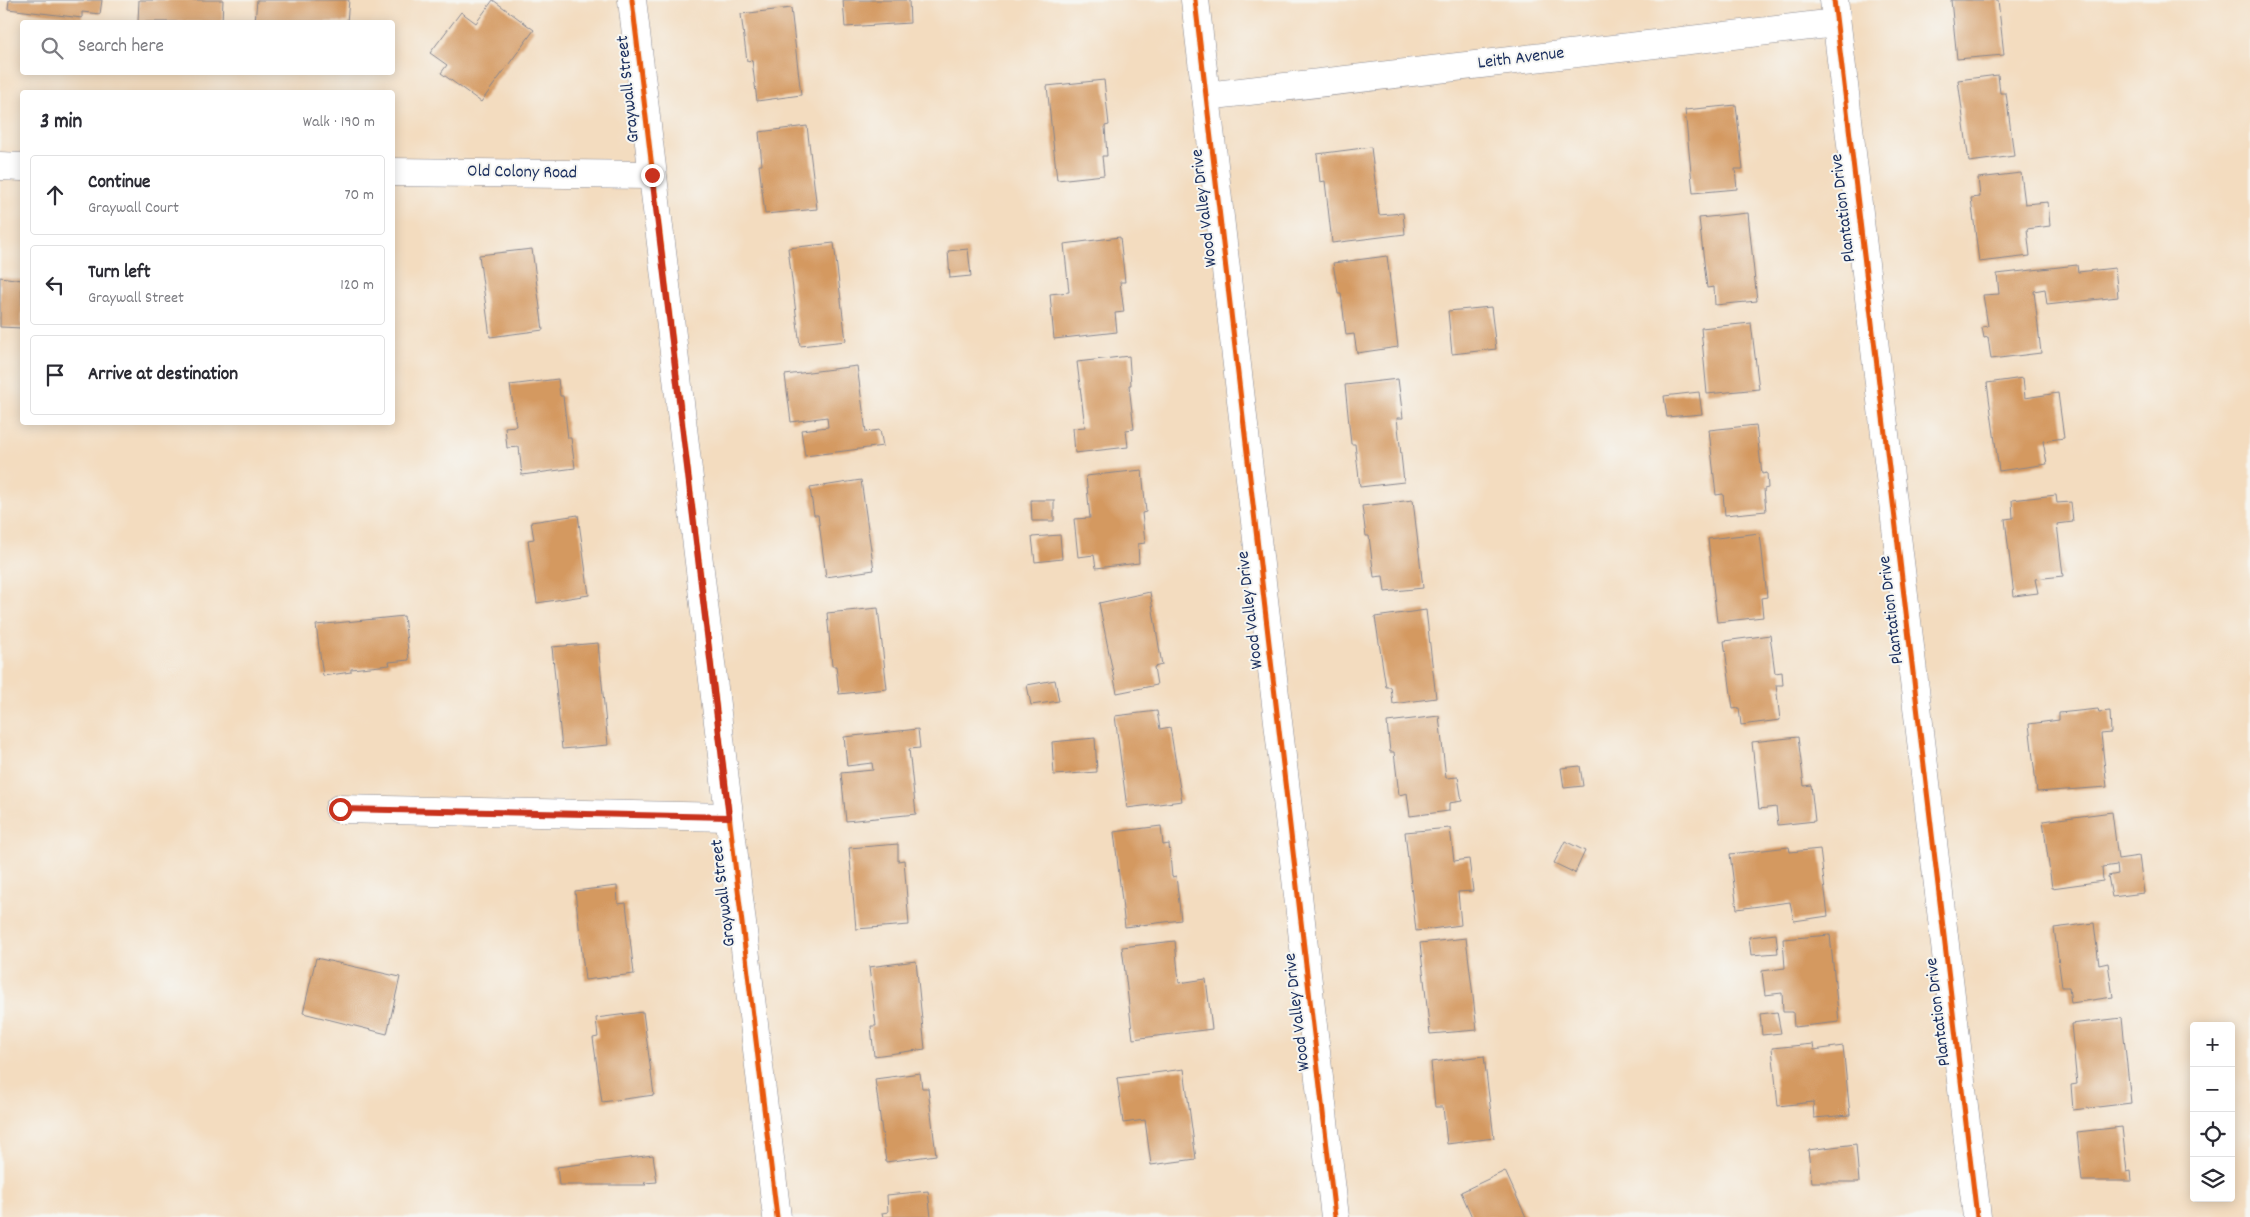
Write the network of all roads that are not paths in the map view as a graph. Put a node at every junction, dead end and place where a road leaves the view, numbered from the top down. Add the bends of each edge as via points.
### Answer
1 (632, 0) edge
2 (1195, 0) edge
3 (1835, 11) edge
4 (1206, 96) junction
5 (0, 166) edge
6 (20, 167) edge
7 (395, 172) edge
8 (652, 175) junction
9 (340, 809) dead end
10 (729, 817) junction
11 (777, 1217) edge
12 (1335, 1217) edge
13 (1977, 1217) edge

1 - 8 street, Graywall Street
2 - 4 street, Wood Valley Drive
3 - 4 street, Leith Avenue
3 - 13 street, Plantation Drive
4 - 12 street, Wood Valley Drive
5 - 6 street
7 - 8 street, Old Colony Road
8 - 10 street, Graywall Street
9 - 10 street
10 - 11 street, Graywall Street

